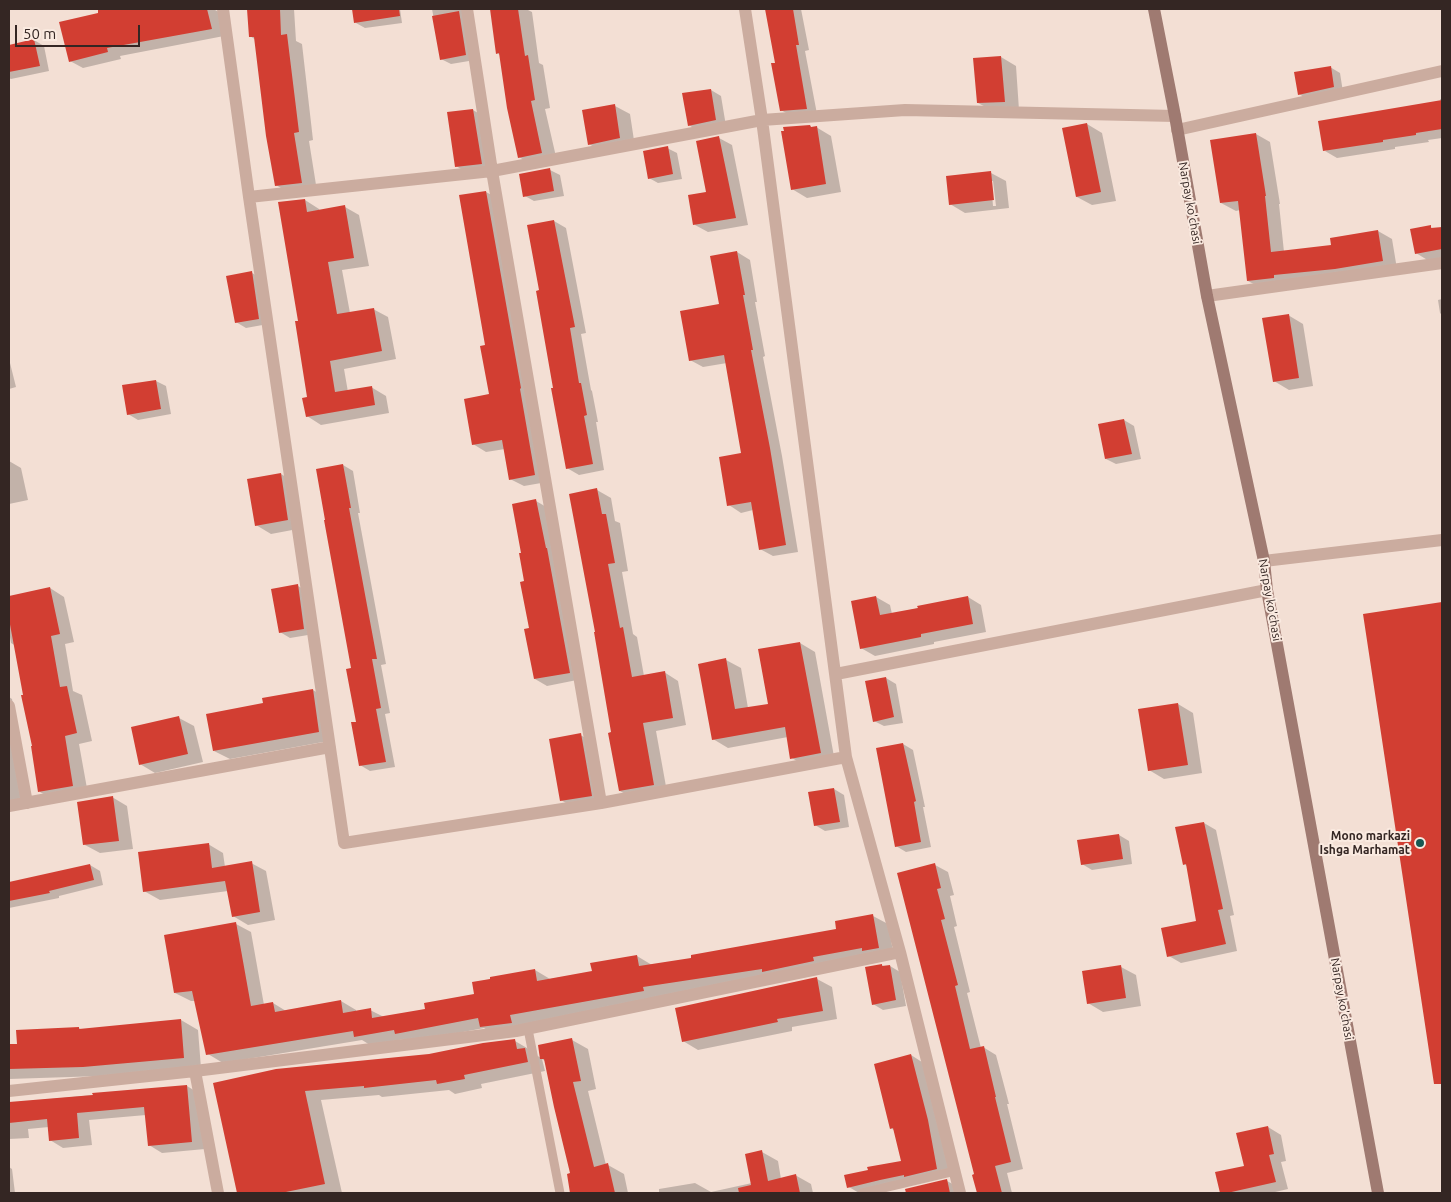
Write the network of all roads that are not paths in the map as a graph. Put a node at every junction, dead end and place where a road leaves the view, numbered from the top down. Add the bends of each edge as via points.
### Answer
1 (223, 9) edge
2 (467, 9) edge
3 (745, 9) edge
4 (1154, 9) edge
5 (1442, 71) edge
6 (1175, 116) junction
7 (762, 120) junction
8 (1177, 130) junction
9 (492, 171) junction
10 (249, 197) junction
11 (1442, 263) edge
12 (1207, 296) junction
13 (1442, 540) edge
14 (1264, 561) junction
15 (1267, 590) junction
16 (836, 674) junction
17 (9, 706) edge
18 (330, 747) junction
19 (846, 757) junction
20 (27, 803) junction
21 (601, 803) junction
22 (9, 806) edge
23 (900, 952) junction
24 (528, 1028) junction
25 (195, 1071) junction
26 (9, 1091) edge
27 (955, 1171) junction
28 (218, 1193) edge
29 (560, 1193) edge
30 (862, 1193) edge
31 (960, 1193) edge
32 (1378, 1193) edge

1 - 10 street
2 - 9 street
3 - 7 street
4 - 6 main road, Narpay ko'chasi
5 - 8 street
6 - 7 street via 905,110
6 - 8 main road, Narpay ko'chasi
7 - 9 street
7 - 16 street
8 - 12 main road, Narpay ko'chasi
9 - 10 street
9 - 21 street
10 - 18 street
11 - 12 street
12 - 14 main road, Narpay ko'chasi
13 - 14 street
14 - 15 main road, Narpay ko'chasi
15 - 16 street
15 - 32 main road, Narpay ko'chasi
16 - 19 street
17 - 20 street
18 - 20 street
18 - 21 street via 344,843
19 - 21 street
19 - 23 street
20 - 22 street
23 - 24 street
23 - 27 street
24 - 25 street
24 - 29 lane
25 - 26 street
25 - 28 street
27 - 30 lane
27 - 31 street

